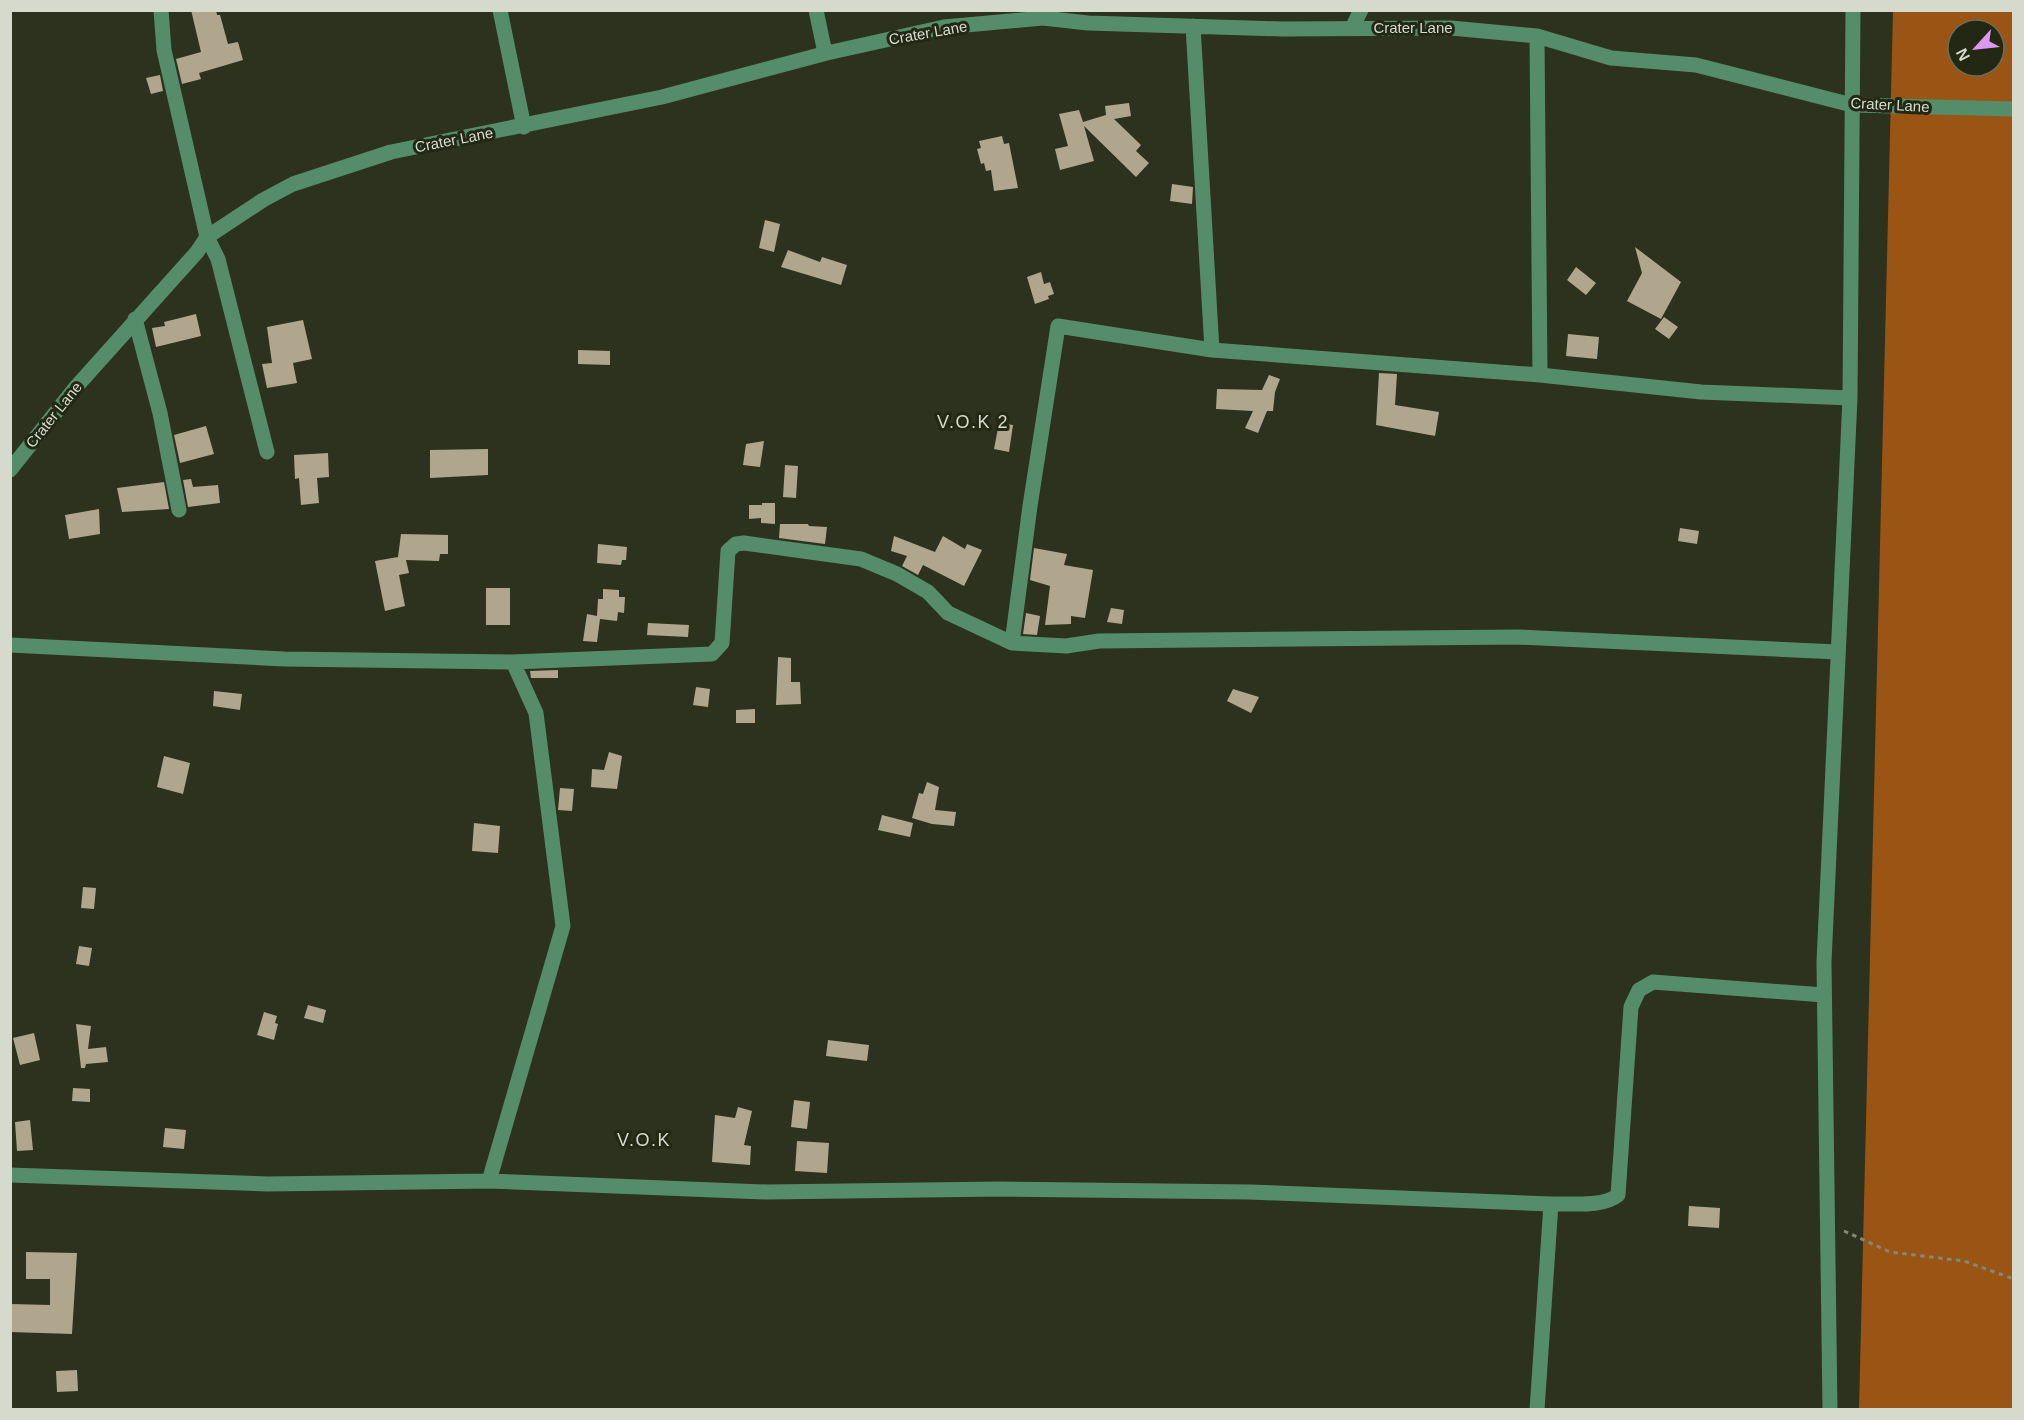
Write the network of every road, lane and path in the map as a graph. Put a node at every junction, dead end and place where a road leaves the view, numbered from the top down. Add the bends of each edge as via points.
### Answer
1 (161, 10) edge
2 (500, 10) edge
3 (816, 10) edge
4 (1361, 10) edge
5 (1853, 10) edge
6 (1043, 14) edge
7 (1193, 26) junction
8 (1352, 28) junction
9 (1537, 36) junction
10 (825, 53) junction
11 (1852, 105) junction
12 (2013, 109) edge
13 (524, 127) junction
14 (207, 237) junction
15 (135, 319) junction
16 (1212, 350) junction
17 (1540, 375) junction
18 (1850, 399) junction
19 (267, 452) dead end
20 (10, 470) edge
21 (179, 510) dead end
22 (1012, 643) junction
23 (10, 645) edge
24 (1838, 652) junction
25 (513, 662) junction
26 (1824, 995) junction
27 (10, 1175) edge
28 (489, 1181) junction
29 (1551, 1204) junction
30 (1826, 1222) junction
31 (2013, 1279) edge
32 (1537, 1410) edge
33 (1830, 1410) edge

1 - 14 street via 164,50
2 - 13 street
3 - 10 street
4 - 8 street
5 - 11 street
6 - 7 street, Crater Lane via 1088,23
6 - 10 street, Crater Lane via 944,27
7 - 8 street, Crater Lane
7 - 16 street
8 - 9 street, Crater Lane via 1451,28
9 - 11 street, Crater Lane via 1611,58 1696,65
9 - 17 street
10 - 13 street, Crater Lane via 662,97
11 - 12 street, Crater Lane
11 - 18 street
13 - 14 street, Crater Lane via 391,152 293,184
14 - 15 street, Crater Lane
14 - 19 street via 218,259
15 - 20 street, Crater Lane
15 - 21 street via 160,413
16 - 17 street
16 - 22 street via 1058,326
17 - 18 street via 1701,392
18 - 24 street
22 - 24 street via 1066,646 1099,642 1518,637
22 - 25 street via 948,613 928,592 861,559 744,543 728,551 722,643 712,654
23 - 25 street via 284,659
24 - 26 street
25 - 28 street via 536,714 563,926
26 - 29 street via 1653,982 1639,990 1631,1006 1618,1196 1611,1201
26 - 30 street
27 - 28 street via 268,1184
28 - 29 street via 767,1192 1250,1191
29 - 32 street
30 - 31 path via 1890,1252 1964,1261
30 - 33 street

